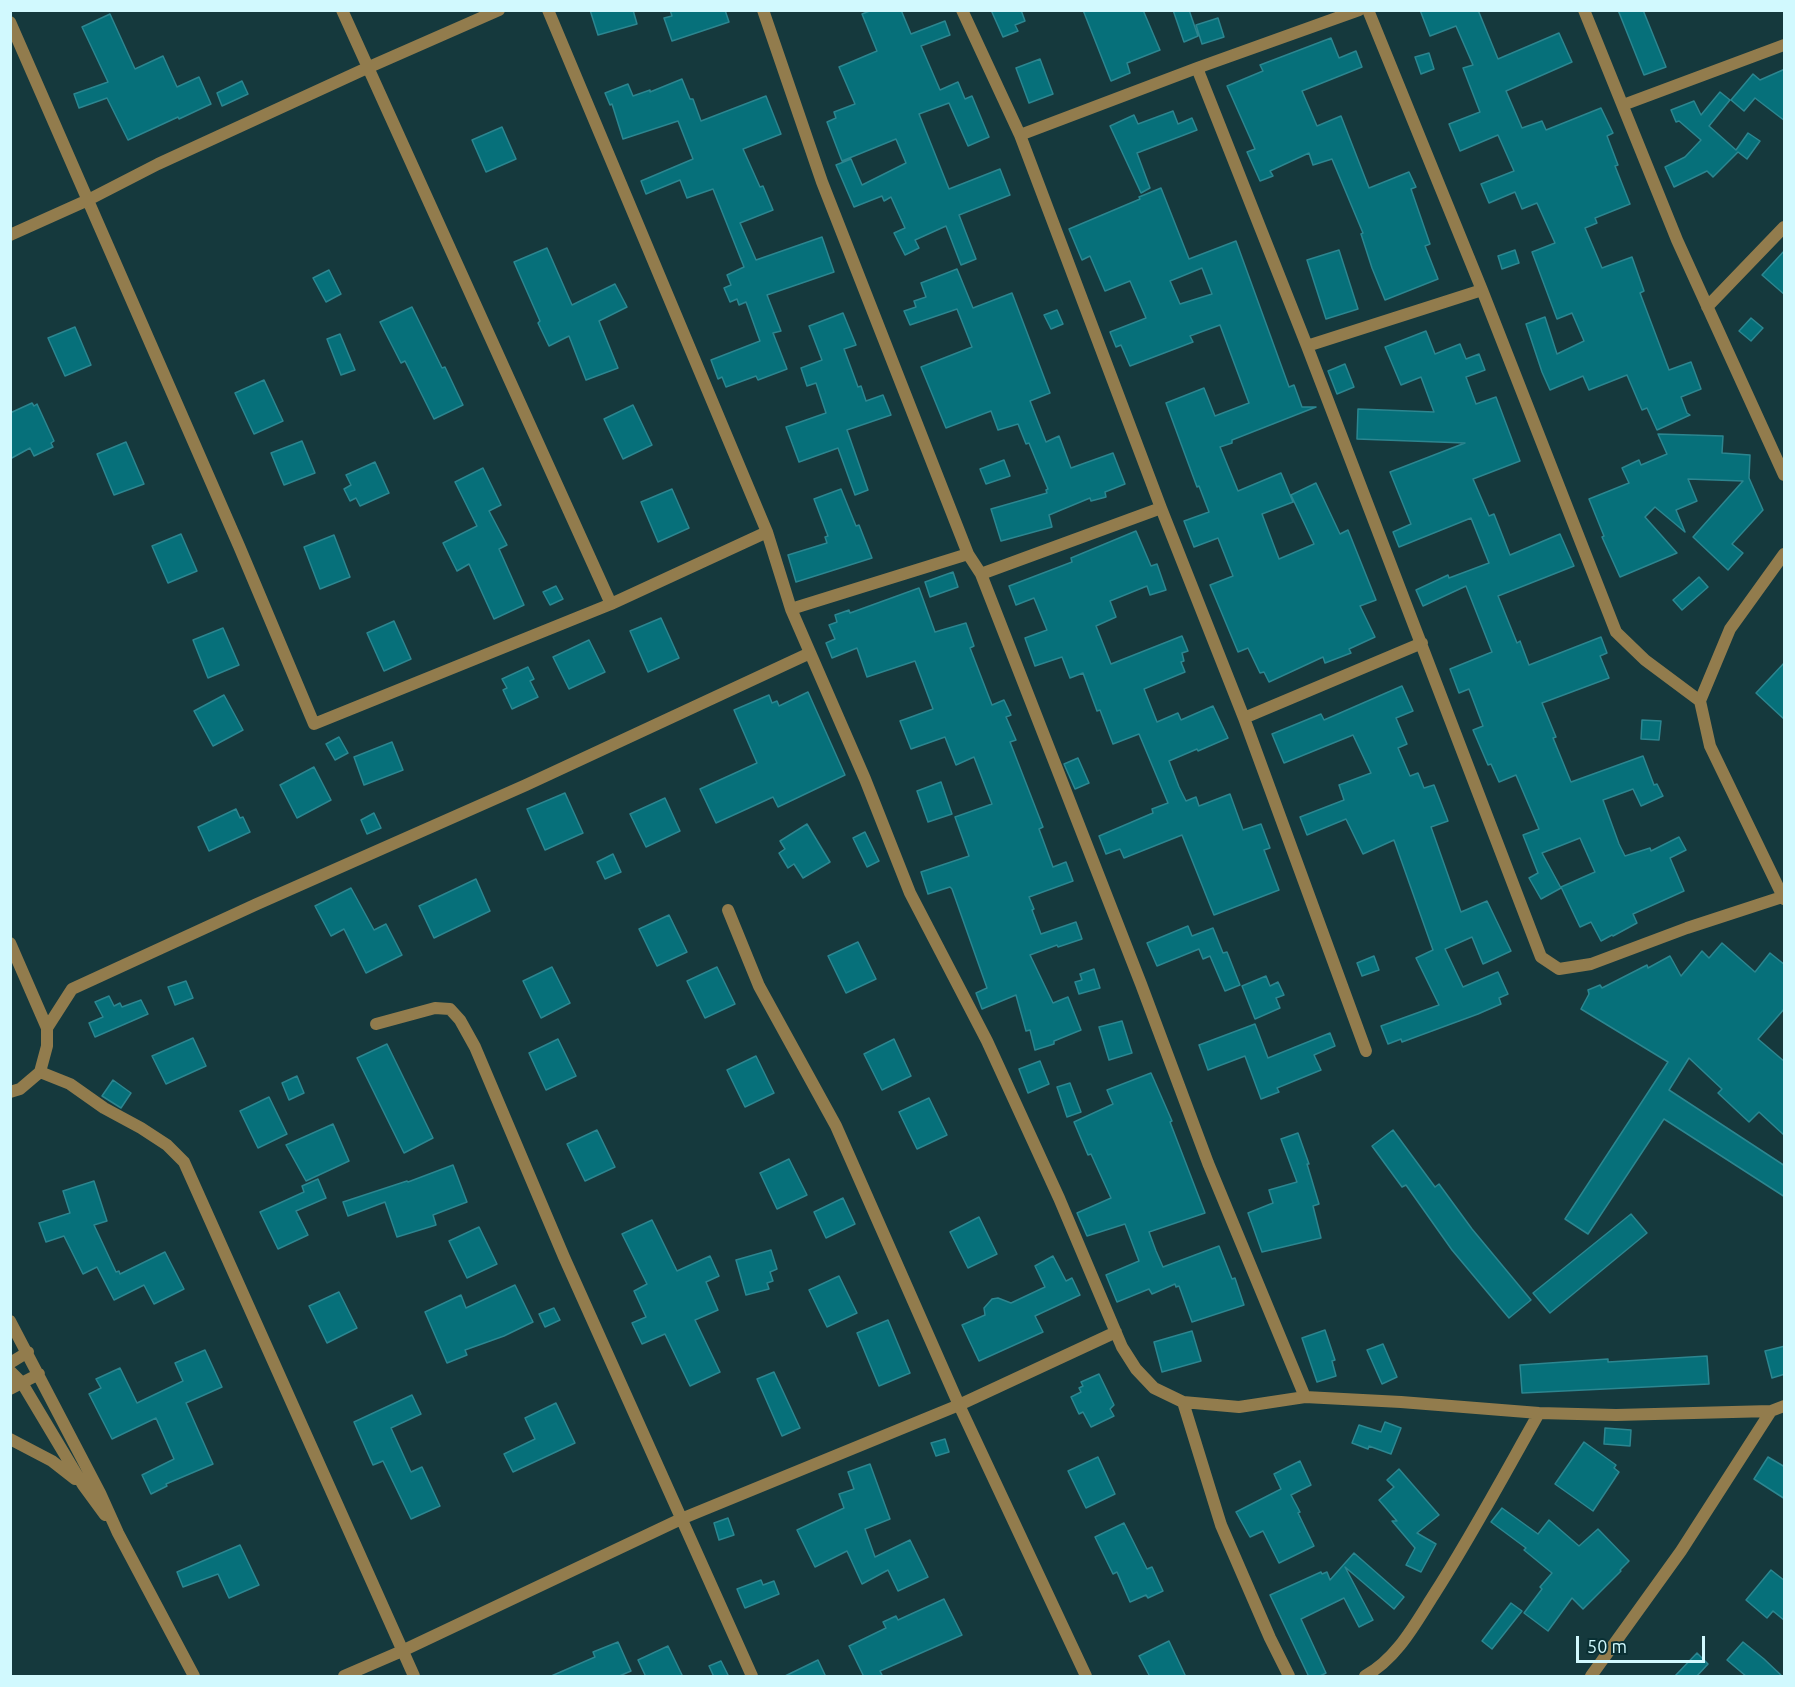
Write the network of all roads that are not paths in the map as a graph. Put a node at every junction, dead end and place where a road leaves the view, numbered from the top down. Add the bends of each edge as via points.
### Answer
1 (342, 10) edge
2 (548, 10) edge
3 (763, 10) edge
4 (962, 10) edge
5 (1359, 10) edge
6 (1368, 10) edge
7 (1584, 10) edge
8 (495, 11) edge
9 (10, 22) edge
10 (1785, 45) edge
11 (367, 68) junction
12 (1197, 68) junction
13 (1623, 105) junction
14 (1020, 135) junction
15 (88, 200) junction
16 (1785, 227) edge
17 (10, 235) edge
18 (1482, 290) junction
19 (1707, 307) junction
20 (1308, 346) junction
21 (1785, 476) edge
22 (1161, 508) junction
23 (767, 532) junction
24 (968, 554) junction
25 (1785, 554) edge
26 (981, 574) junction
27 (611, 604) junction
28 (792, 609) junction
29 (1422, 643) junction
30 (810, 653) junction
31 (1700, 701) junction
32 (1244, 718) junction
33 (1783, 898) edge
34 (728, 910) dead end
35 (10, 944) edge
36 (376, 1024) dead end
37 (47, 1028) junction
38 (1366, 1051) dead end
39 (40, 1072) junction
40 (10, 1092) edge
41 (10, 1321) edge
42 (1116, 1332) junction
43 (28, 1352) junction
44 (10, 1363) edge
45 (10, 1371) edge
46 (39, 1374) junction
47 (16, 1386) edge
48 (1305, 1397) junction
49 (1183, 1402) junction
50 (959, 1405) junction
51 (1785, 1407) edge
52 (1771, 1411) junction
53 (1539, 1413) junction
54 (10, 1439) edge
55 (83, 1485) junction
56 (681, 1519) junction
57 (118, 1533) junction
58 (402, 1651) junction
59 (194, 1677) edge
60 (344, 1677) edge
61 (414, 1677) edge
62 (752, 1677) edge
63 (1086, 1677) edge
64 (1289, 1677) edge
65 (1365, 1677) edge
66 (1591, 1677) edge

1 - 11 street
2 - 23 street
3 - 24 street via 822,182
4 - 14 street
5 - 12 street
6 - 18 street
7 - 13 street
8 - 11 street
9 - 15 street
10 - 13 street
11 - 15 street
11 - 27 street
12 - 14 street
12 - 20 street
13 - 19 street
14 - 22 street
15 - 17 street
15 - 27 street via 314,724
16 - 19 street
18 - 20 street
18 - 31 street via 1616,632 1645,660
19 - 21 street
20 - 29 street
22 - 26 street
22 - 32 street
23 - 27 street
23 - 28 street
24 - 26 street
24 - 28 street
25 - 31 street via 1730,629
26 - 48 street via 1208,1163
28 - 30 street
29 - 32 street
29 - 33 street via 1540,957 1559,969 1591,964
30 - 37 street via 72,989
30 - 42 street via 910,893 987,1041
31 - 33 street via 1710,746
32 - 38 street
34 - 50 street via 759,986 845,1146
35 - 37 street
36 - 56 street via 435,1008 450,1009 460,1020
37 - 39 street
39 - 40 street via 20,1089
39 - 58 street via 70,1084 141,1128 184,1162
41 - 43 street
42 - 49 street via 1136,1369 1154,1388
42 - 50 street
43 - 44 street
43 - 46 street
45 - 47 street
46 - 47 street
46 - 57 street
47 - 55 street
48 - 49 street via 1239,1407
48 - 53 street
49 - 64 street via 1221,1526
50 - 56 street
50 - 63 street
51 - 52 street
52 - 53 street
52 - 66 street via 1681,1551
53 - 65 street via 1457,1559 1401,1646
54 - 55 street via 52,1461
55 - 57 street
56 - 58 street
56 - 62 street
57 - 59 street
58 - 60 street
58 - 61 street

